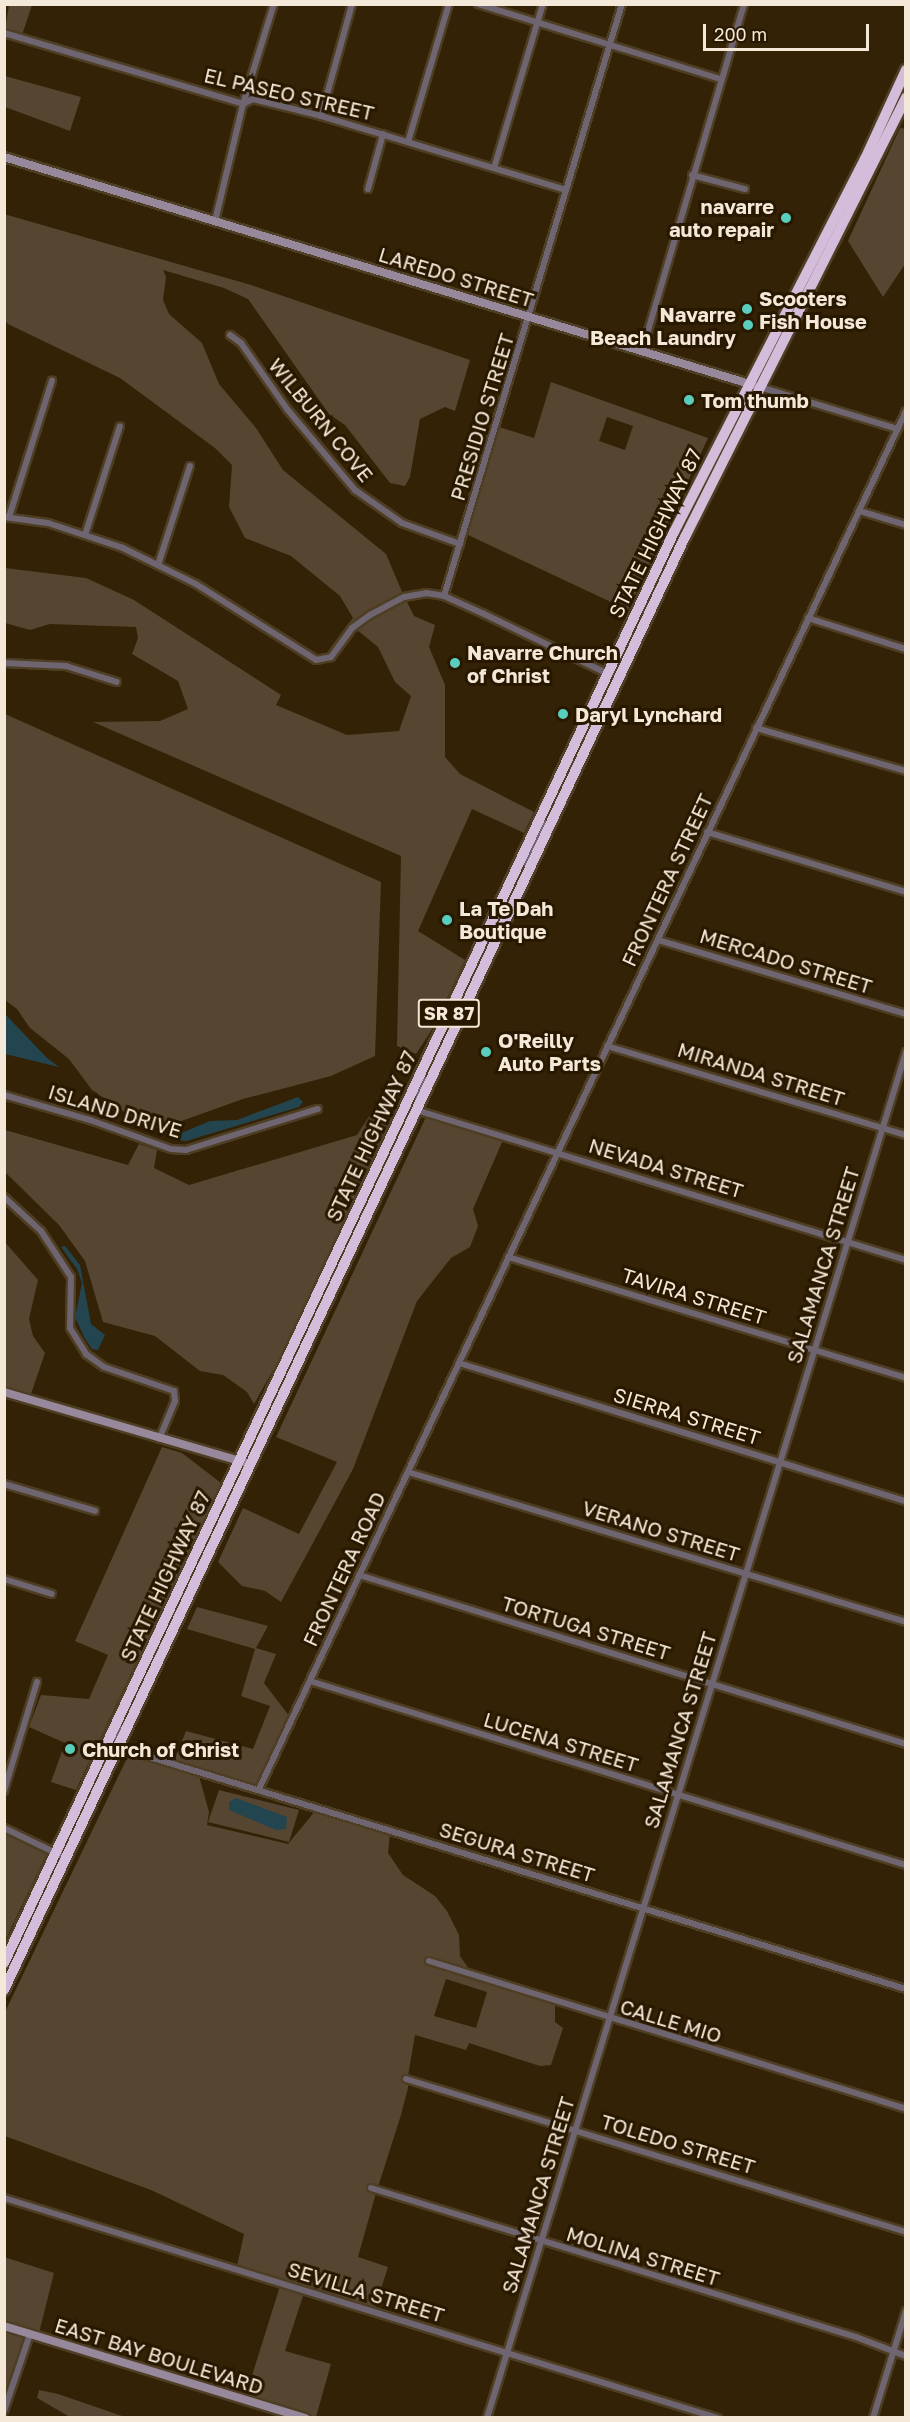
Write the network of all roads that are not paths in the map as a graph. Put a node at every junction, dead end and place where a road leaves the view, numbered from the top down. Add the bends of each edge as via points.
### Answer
1 (274, 4) edge
2 (352, 4) edge
3 (449, 4) edge
4 (478, 4) edge
5 (543, 4) edge
6 (622, 4) edge
7 (744, 4) edge
8 (537, 23) junction
9 (4, 33) edge
10 (609, 46) junction
11 (906, 69) edge
12 (721, 79) junction
13 (906, 97) edge
14 (243, 104) junction
15 (321, 116) junction
16 (383, 134) junction
17 (408, 142) junction
18 (4, 157) edge
19 (494, 168) junction
20 (692, 175) junction
21 (368, 189) dead end
22 (745, 189) dead end
23 (566, 190) junction
24 (215, 221) junction
25 (529, 317) junction
26 (230, 335) dead end
27 (642, 351) junction
28 (52, 381) dead end
29 (754, 385) junction
30 (906, 411) edge
31 (120, 426) dead end
32 (897, 429) junction
33 (189, 466) dead end
34 (860, 511) junction
35 (7, 517) edge
36 (906, 525) edge
37 (86, 535) junction
38 (460, 544) junction
39 (158, 565) junction
40 (671, 568) junction
41 (444, 596) junction
42 (808, 618) junction
43 (906, 649) edge
44 (4, 663) edge
45 (608, 674) junction
46 (117, 682) dead end
47 (756, 728) junction
48 (565, 766) junction
49 (906, 771) edge
50 (574, 775) junction
51 (707, 832) junction
52 (528, 872) junction
53 (906, 892) edge
54 (658, 940) junction
55 (457, 996) junction
56 (906, 1014) edge
57 (607, 1046) junction
58 (906, 1052) edge
59 (4, 1095) edge
60 (318, 1109) dead end
61 (416, 1110) junction
62 (883, 1128) junction
63 (906, 1135) edge
64 (556, 1153) junction
65 (4, 1197) edge
66 (344, 1237) junction
67 (847, 1242) junction
68 (508, 1257) junction
69 (906, 1260) edge
70 (813, 1349) junction
71 (459, 1363) junction
72 (906, 1378) edge
73 (4, 1392) edge
74 (159, 1439) junction
75 (239, 1460) junction
76 (780, 1462) junction
77 (250, 1464) junction
78 (408, 1472) junction
79 (4, 1484) edge
80 (906, 1501) edge
81 (94, 1511) dead end
82 (746, 1573) junction
83 (359, 1575) junction
84 (4, 1579) edge
85 (52, 1594) dead end
86 (906, 1622) edge
87 (157, 1635) junction
88 (310, 1681) junction
89 (37, 1682) dead end
90 (711, 1684) junction
91 (906, 1744) edge
92 (119, 1745) junction
93 (259, 1789) junction
94 (4, 1791) edge
95 (677, 1796) junction
96 (4, 1828) edge
97 (62, 1855) junction
98 (906, 1865) edge
99 (643, 1908) junction
100 (429, 1961) dead end
101 (4, 1963) edge
102 (906, 1989) edge
103 (4, 1990) edge
104 (608, 2019) junction
105 (406, 2079) dead end
106 (906, 2109) edge
107 (575, 2129) junction
108 (371, 2188) dead end
109 (4, 2198) edge
110 (906, 2232) edge
111 (542, 2243) junction
112 (906, 2311) edge
113 (4, 2326) edge
114 (30, 2334) junction
115 (507, 2352) junction
116 (893, 2352) junction
117 (906, 2356) edge
118 (4, 2411) edge
119 (285, 2415) edge
120 (304, 2418) edge
121 (487, 2418) edge
122 (718, 2418) edge
123 (873, 2418) edge

1 - 14 street
2 - 15 street
3 - 17 street
4 - 8 street
5 - 8 street
6 - 10 street, PRESIDIO STREET
7 - 12 street
8 - 10 street
8 - 19 street
9 - 14 street, EL PASEO STREET
10 - 12 street
10 - 23 street, PRESIDIO STREET
11 - 29 highway, STATE HIGHWAY 87 / SR 87
12 - 20 street
13 - 29 highway, SR 87
14 - 15 street, EL PASEO STREET via 253,99
14 - 24 street
15 - 16 street, EL PASEO STREET
16 - 17 street, EL PASEO STREET
16 - 21 street
17 - 19 street, EL PASEO STREET
18 - 24 street, LAREDO STREET
19 - 23 street, EL PASEO STREET
20 - 22 street
20 - 27 street
23 - 25 street, PRESIDIO STREET
24 - 25 street, LAREDO STREET
25 - 27 street, LAREDO STREET
25 - 38 street, PRESIDIO STREET
26 - 38 street, WILBURN COVE via 241,343 287,409 355,490 402,523
27 - 29 street, LAREDO STREET
28 - 35 street
29 - 32 street, LAREDO STREET
29 - 40 highway, SR 87
29 - 45 highway, STATE HIGHWAY 87 / SR 87
30 - 32 street, FRONTERA STREET
31 - 37 street
32 - 34 street, FRONTERA STREET
33 - 39 street
34 - 36 street
34 - 42 street, FRONTERA STREET
35 - 37 street via 48,523
37 - 39 street
38 - 41 street, PRESIDIO STREET
39 - 41 street via 196,584 316,660 332,657 360,621 394,601 418,594
40 - 45 street via 625,657
40 - 50 highway, SR 87
41 - 45 street
42 - 43 street
42 - 47 street, FRONTERA STREET
44 - 46 street via 66,666
45 - 48 highway, STATE HIGHWAY 87 / SR 87
45 - 50 street via 608,693
47 - 49 street
47 - 51 street, FRONTERA STREET
48 - 52 street via 527,861
48 - 55 highway, STATE HIGHWAY 87 / SR 87
50 - 52 highway, SR 87
51 - 53 street
51 - 54 street, FRONTERA STREET
52 - 61 highway, SR 87
54 - 56 street, MERCADO STREET
54 - 57 street, FRONTERA STREET
55 - 61 street via 450,1023 421,1084
55 - 66 highway, STATE HIGHWAY 87 / SR 87
57 - 62 street, MIRANDA STREET
57 - 64 street, FRONTERA STREET
58 - 62 street, SALAMANCA STREET
59 - 60 street, ISLAND DRIVE via 171,1149 186,1150
61 - 64 street, NEVADA STREET
61 - 66 street via 405,1116 359,1216
61 - 77 highway, SR 87
62 - 63 street, MIRANDA STREET
62 - 67 street, SALAMANCA STREET
64 - 67 street, NEVADA STREET
64 - 68 street, FRONTERA STREET
65 - 74 street via 41,1231 71,1277 68,1319 86,1354 104,1366 174,1391 175,1401
66 - 75 highway, STATE HIGHWAY 87 / SR 87
67 - 69 street, NEVADA STREET
67 - 70 street, SALAMANCA STREET
68 - 70 street, TAVIRA STREET
68 - 71 street, FRONTERA STREET
70 - 72 street, TAVIRA STREET
70 - 76 street, SALAMANCA STREET
71 - 76 street, SIERRA STREET
71 - 78 street, FRONTERA ROAD
73 - 74 street
74 - 75 street
75 - 77 street
75 - 87 highway, STATE HIGHWAY 87 / SR 87
76 - 80 street, SIERRA STREET
76 - 82 street, SALAMANCA STREET
77 - 92 highway, SR 87
78 - 82 street, VERANO STREET
78 - 83 street, FRONTERA ROAD
79 - 81 street
82 - 86 street, VERANO STREET
82 - 90 street, SALAMANCA STREET
83 - 88 street, FRONTERA ROAD
83 - 90 street, TORTUGA STREET
84 - 85 street
87 - 92 street via 117,1735
87 - 97 highway, STATE HIGHWAY 87 / SR 87
88 - 93 street, FRONTERA ROAD
88 - 95 street, LUCENA STREET
89 - 94 street
90 - 91 street, TORTUGA STREET
90 - 95 street, SALAMANCA STREET
92 - 93 street, SEGURA STREET
92 - 97 highway, SR 87
93 - 99 street, SEGURA STREET
95 - 98 street, LUCENA STREET
95 - 99 street, SALAMANCA STREET
96 - 97 street
97 - 101 highway, STATE HIGHWAY 87 / SR 87
97 - 103 highway, SR 87
99 - 102 street, SEGURA STREET
99 - 104 street, SALAMANCA STREET
100 - 104 street, CALLE MIO
104 - 106 street, CALLE MIO
104 - 107 street, SALAMANCA STREET
105 - 107 street, TOLEDO STREET
107 - 110 street, TOLEDO STREET
107 - 111 street, SALAMANCA STREET
108 - 111 street, MOLINA STREET
109 - 115 street, SEVILLA STREET
111 - 115 street, SALAMANCA STREET
111 - 116 street, MOLINA STREET
112 - 116 street
113 - 114 street, EAST BAY BOULEVARD
114 - 118 street
114 - 119 street, EAST BAY BOULEVARD
115 - 121 street, SALAMANCA STREET
115 - 122 street, SEVILLA STREET
116 - 117 street, MOLINA STREET
116 - 123 street
119 - 120 street, EAST BAY BOULEVARD

